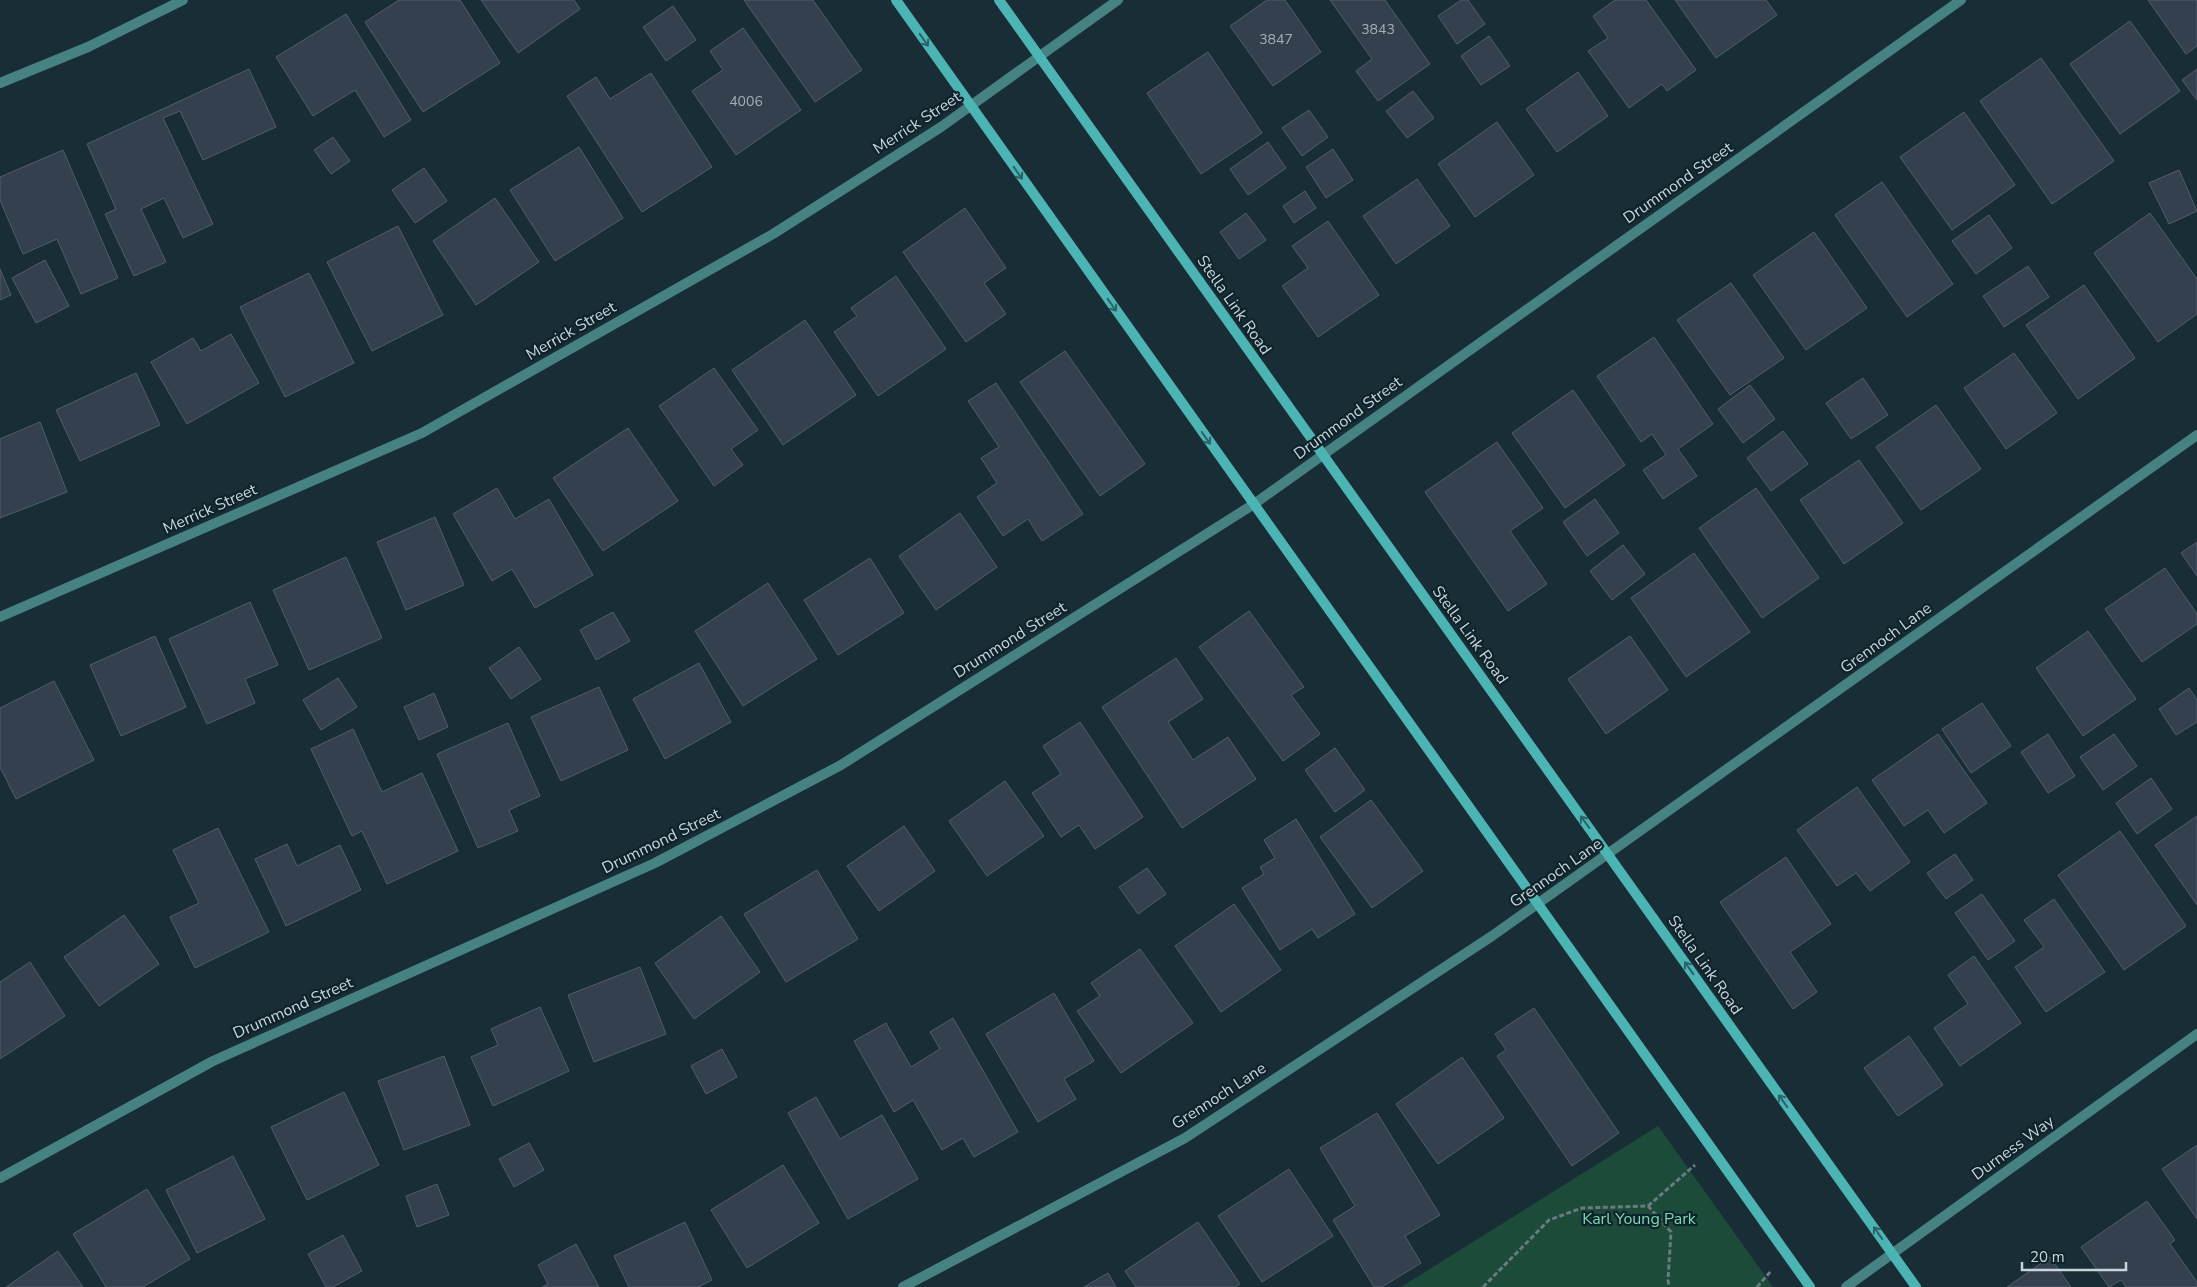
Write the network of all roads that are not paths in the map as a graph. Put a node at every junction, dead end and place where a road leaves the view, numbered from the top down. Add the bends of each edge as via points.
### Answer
1 (183, 0) edge
2 (896, 0) edge
3 (999, 0) edge
4 (1118, 0) edge
5 (1961, 0) edge
6 (1039, 57) junction
7 (0, 83) edge
8 (970, 106) junction
9 (2197, 435) edge
10 (1322, 455) junction
11 (1254, 504) junction
12 (0, 617) edge
13 (1608, 855) junction
14 (1538, 904) junction
15 (2197, 1034) edge
16 (0, 1178) edge
17 (1892, 1254) junction
18 (903, 1287) edge
19 (1810, 1287) edge
20 (1846, 1287) edge
21 (1916, 1287) edge

1 - 7 street via 88,47
2 -> 8 main road
3 - 6 main road, Stella Link Road
4 - 6 street, Merrick Street
5 - 10 street, Drummond Street
6 - 8 street, Merrick Street
6 - 10 main road, Stella Link Road
8 -> 11 main road
8 - 12 street, Merrick Street via 773,234 422,433
9 - 13 street, Grennoch Lane
10 - 11 street, Drummond Street
13 -> 10 main road, Stella Link Road
11 - 14 main road
11 - 16 street, Drummond Street via 841,765 655,863 213,1061
13 - 14 street, Grennoch Lane
17 -> 13 main road, Stella Link Road
14 - 18 street, Grennoch Lane via 1185,1138
14 - 19 main road
15 - 17 street, Durness Way
17 - 20 street, Durness Way
17 - 21 main road, Stella Link Road

